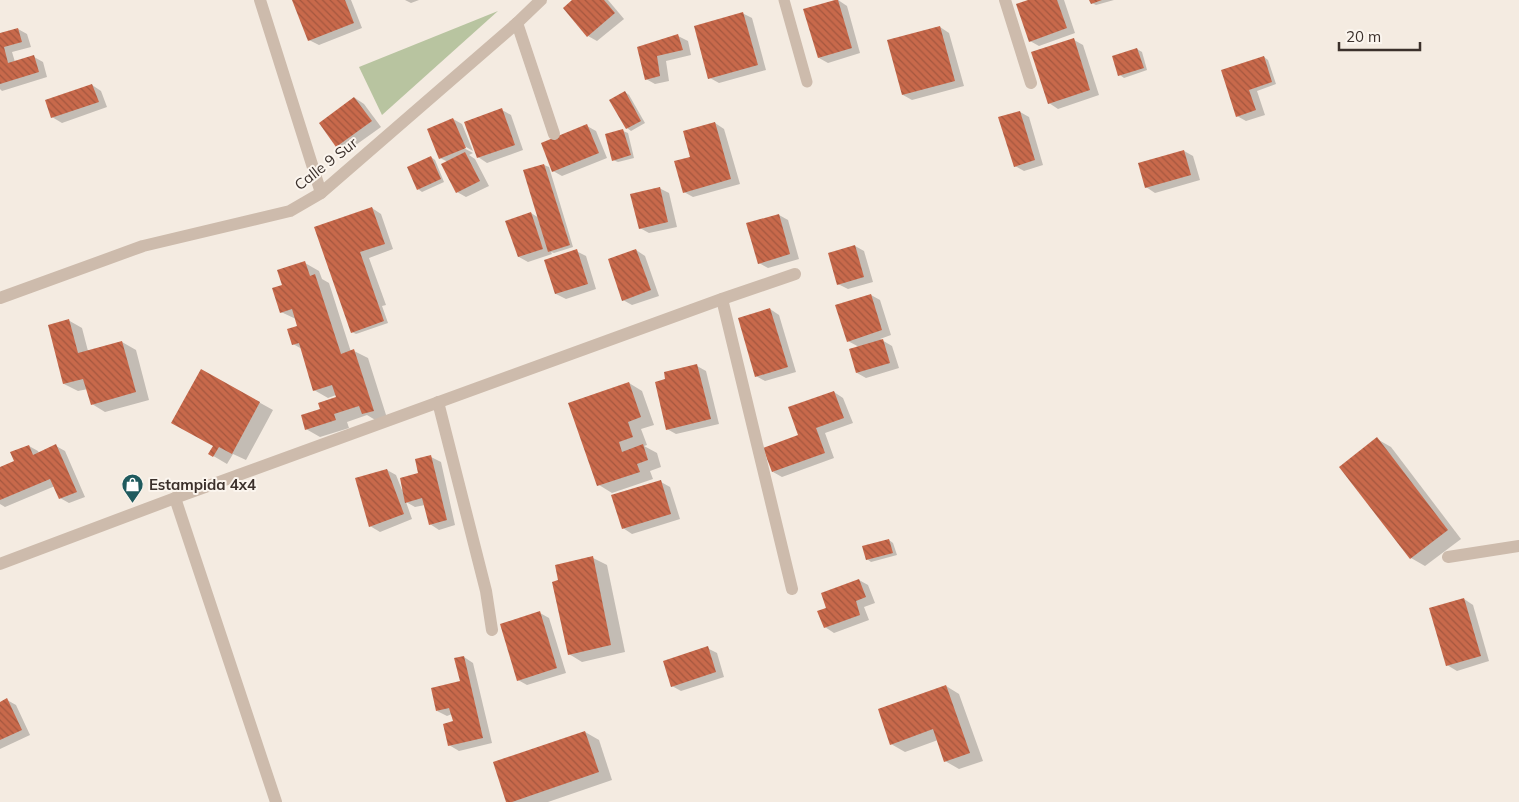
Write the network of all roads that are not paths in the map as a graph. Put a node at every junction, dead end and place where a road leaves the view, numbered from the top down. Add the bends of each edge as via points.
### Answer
1 (260, 0) edge
2 (541, 0) edge
3 (784, 0) edge
4 (1006, 0) edge
5 (517, 23) junction
6 (808, 82) dead end
7 (1031, 83) dead end
8 (554, 134) dead end
9 (320, 193) junction
10 (795, 274) dead end
11 (0, 298) edge
12 (722, 299) junction
13 (438, 402) junction
14 (174, 498) junction
15 (1519, 546) edge
16 (1448, 557) dead end
17 (0, 564) edge
18 (792, 589) dead end
19 (492, 630) dead end
20 (276, 802) edge

1 - 9 street
2 - 5 street, Calle 9 Sur
3 - 6 lane
4 - 7 street
5 - 8 street
5 - 9 street, Calle 9 Sur
9 - 11 street, Calle 9 Sur via 290,212 143,246
10 - 12 street
12 - 13 street
12 - 18 street
13 - 14 street
13 - 19 street via 486,592
14 - 17 street
14 - 20 street
15 - 16 street

